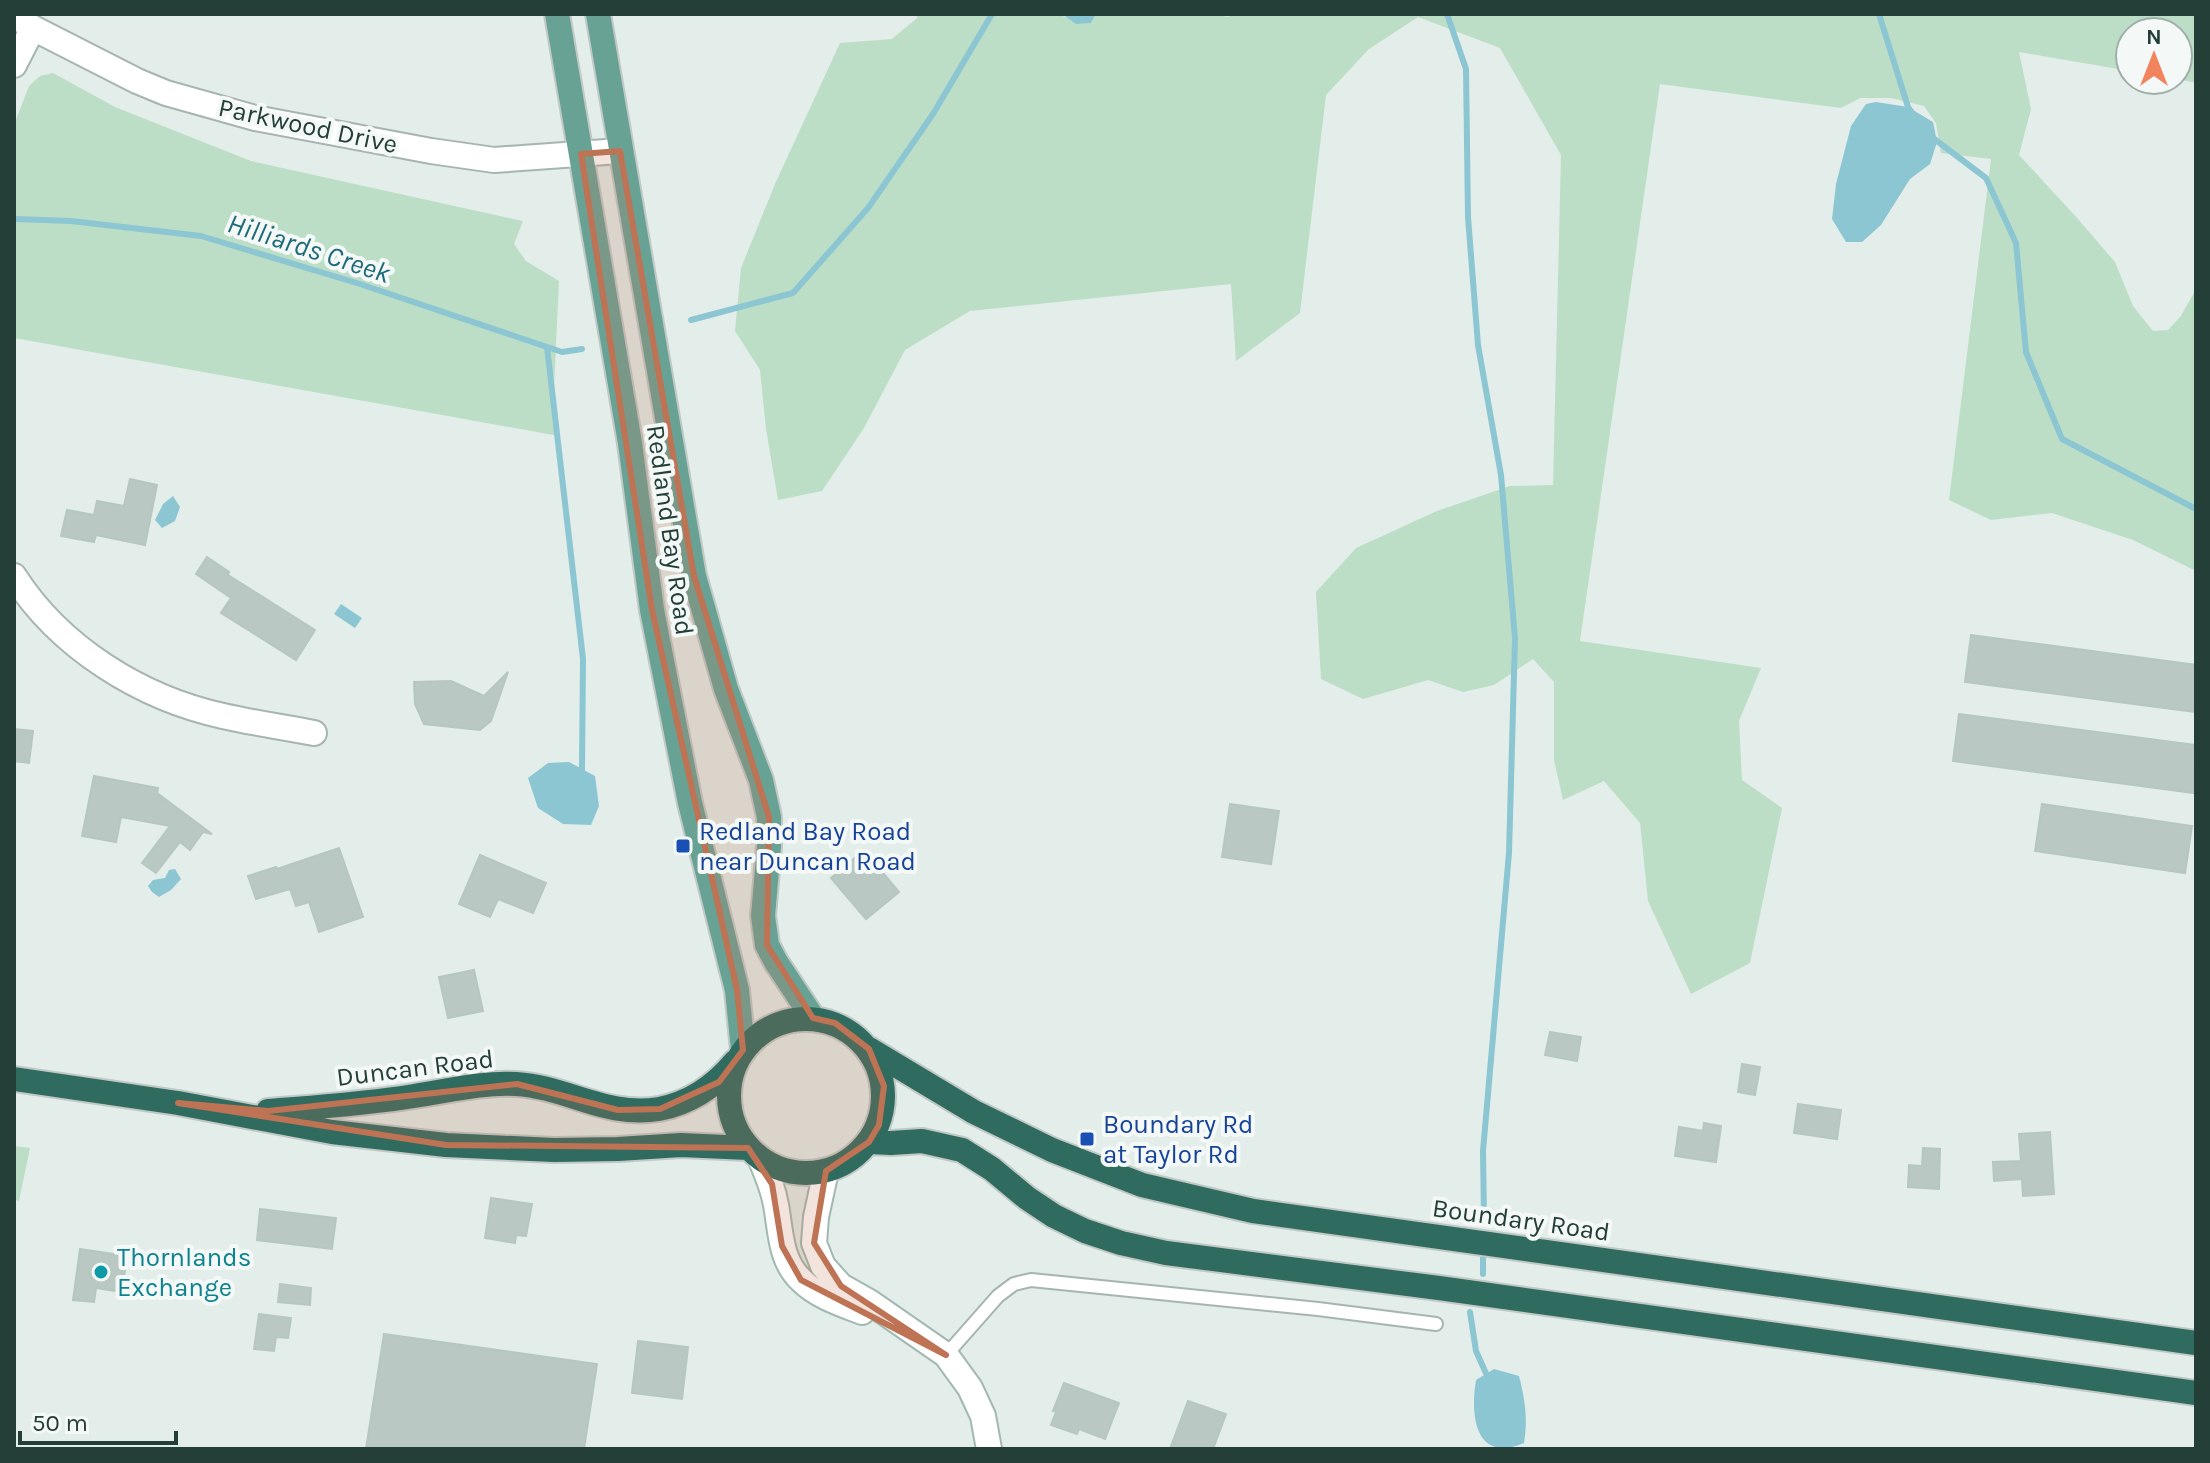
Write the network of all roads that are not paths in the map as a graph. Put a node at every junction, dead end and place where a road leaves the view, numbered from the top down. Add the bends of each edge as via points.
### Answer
1 (557, 14) edge
2 (598, 14) edge
3 (24, 22) edge
4 (14, 65) edge
5 (620, 151) junction
6 (581, 154) junction
7 (14, 576) edge
8 (314, 733) dead end
9 (813, 1018) junction
10 (869, 1049) junction
11 (739, 1056) junction
12 (14, 1079) edge
13 (178, 1103) junction
14 (869, 1142) junction
15 (754, 1153) junction
16 (826, 1171) junction
17 (1436, 1324) dead end
18 (2196, 1343) edge
19 (946, 1355) junction
20 (2196, 1393) edge
21 (989, 1449) edge

1 - 6 main road, Redland Bay Road
2 - 5 main road, Redland Bay Road
3 - 4 street
3 - 6 street, Parkwood Drive via 137,81 255,118 494,160
5 - 6 street, Parkwood Drive
5 - 9 main road, Redland Bay Road via 694,576 769,817 763,916 767,945
6 - 11 main road, Redland Bay Road via 652,610 690,803 737,990
7 - 8 street via 33,604 99,664 153,693 221,716
9 - 10 highway via 835,1023
9 - 11 highway via 774,1025
10 - 14 highway via 884,1086 879,1125
10 - 18 highway, Boundary Road via 974,1112 1052,1150 1142,1185 1253,1211
11 - 13 highway, Duncan Road via 719,1082 660,1109 618,1110 517,1084 268,1111
11 - 15 highway via 729,1084 729,1107 735,1129
12 - 13 highway, Duncan Road
13 - 15 highway, Duncan Road via 332,1132 446,1145 554,1150 681,1145
14 - 16 highway via 857,1155
14 - 20 highway via 922,1141 962,1150 1045,1210 1085,1231 1166,1253
15 - 16 highway via 780,1169
15 - 19 street via 772,1184 782,1246 801,1280 821,1295 883,1320
16 - 19 street via 814,1243 823,1266 841,1286
17 - 19 lane via 1031,1280 998,1296
19 - 21 street via 983,1416

